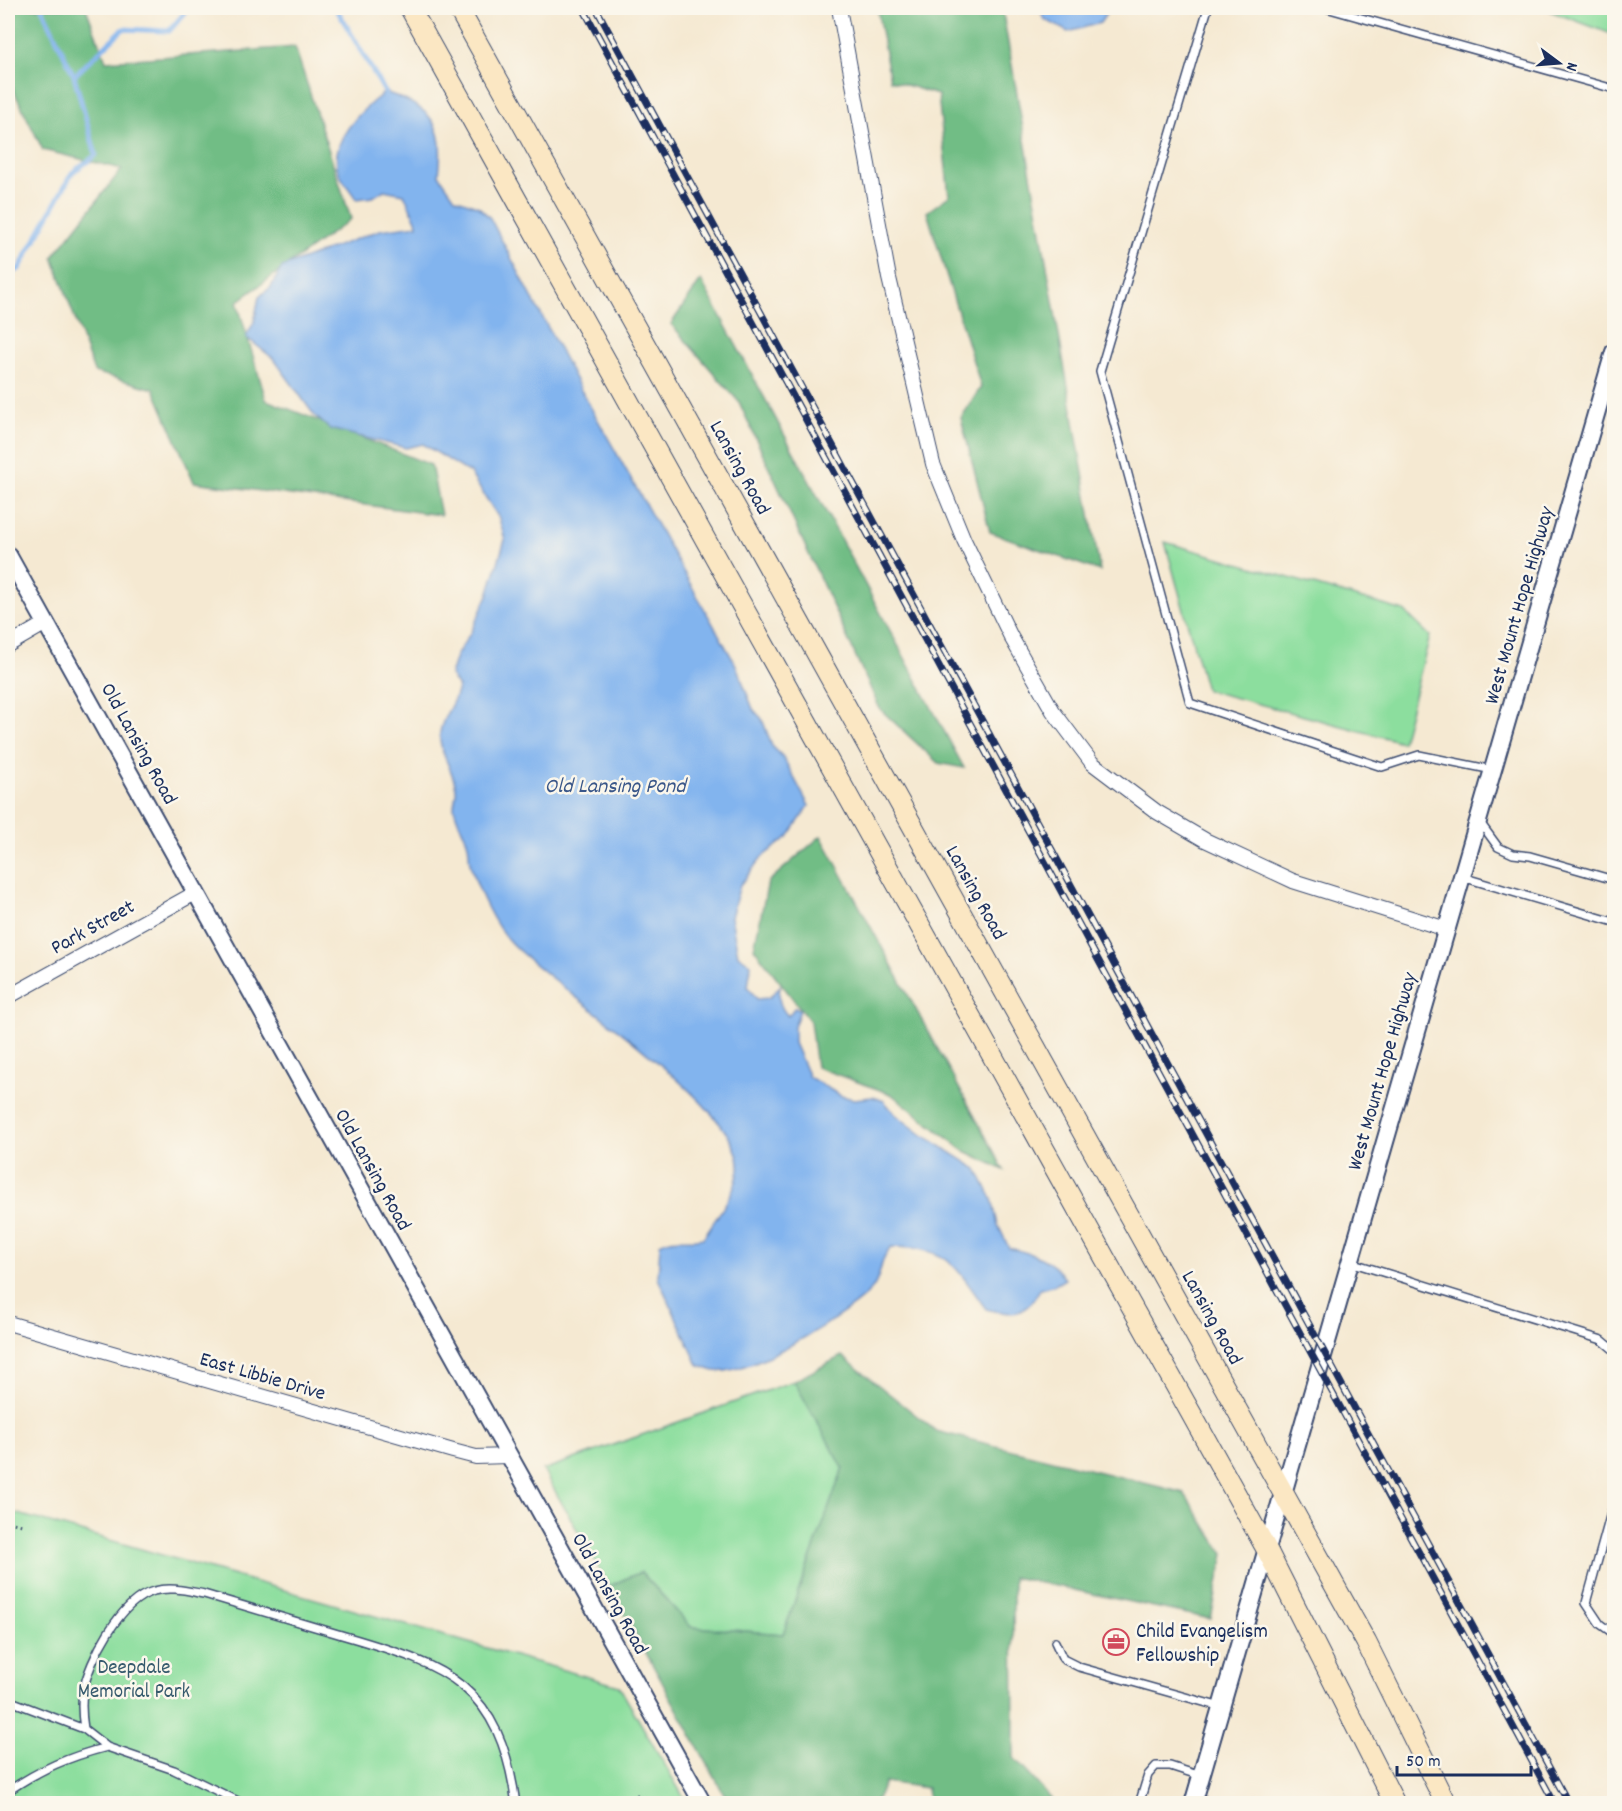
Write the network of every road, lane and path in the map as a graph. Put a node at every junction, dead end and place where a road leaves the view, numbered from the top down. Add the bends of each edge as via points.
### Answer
1 (410, 8) edge
2 (458, 8) edge
3 (839, 8) edge
4 (1208, 8) edge
5 (1326, 8) edge
6 (1614, 89) edge
7 (1614, 352) edge
8 (8, 555) edge
9 (46, 623) junction
10 (8, 645) edge
11 (1493, 770) junction
12 (1478, 820) junction
13 (1462, 878) junction
14 (1614, 880) edge
15 (197, 892) junction
16 (1614, 922) edge
17 (1446, 929) junction
18 (8, 997) edge
19 (1350, 1262) junction
20 (8, 1323) edge
21 (1614, 1350) edge
22 (508, 1456) junction
23 (1283, 1491) junction
24 (1614, 1502) edge
25 (8, 1522) edge
26 (22, 1525) dead end
27 (1267, 1550) junction
28 (1614, 1634) edge
29 (1055, 1642) dead end
30 (8, 1700) edge
31 (1222, 1707) junction
32 (84, 1729) junction
33 (107, 1747) junction
34 (1201, 1776) junction
35 (8, 1791) edge
36 (639, 1794) dead end
37 (244, 1803) edge
38 (516, 1803) edge
39 (621, 1803) edge
40 (703, 1803) edge
41 (1139, 1803) edge
42 (1196, 1803) edge
43 (1395, 1803) edge
44 (1446, 1803) edge

1 - 27 main road
2 - 23 main road, Lansing Road
3 - 17 street via 889,278 933,464 1011,637 1053,711 1092,763 1157,812 1205,840 1293,881
4 - 11 lane via 1100,371 1190,703 1382,767 1419,755
5 - 6 lane
7 - 11 street, West Mount Hope Highway
8 - 9 street, Old Lansing Road
9 - 10 street
9 - 15 street, Old Lansing Road
11 - 12 street, West Mount Hope Highway
12 - 13 street, West Mount Hope Highway
12 - 14 lane via 1498,848 1513,855 1530,856
13 - 16 lane
13 - 17 street, West Mount Hope Highway
15 - 18 street, Park Street
15 - 22 street, Old Lansing Road
17 - 19 street, West Mount Hope Highway
19 - 21 lane via 1602,1340
19 - 23 street, West Mount Hope Highway
20 - 22 street, East Libbie Drive via 453,1451 476,1457
22 - 40 street, Old Lansing Road
23 - 27 street, West Mount Hope Highway
23 - 44 main road, Lansing Road via 1366,1642
24 - 28 lane via 1586,1603 1600,1624
25 - 26 path
27 - 31 street, West Mount Hope Highway
27 - 43 main road
29 - 31 lane via 1064,1659 1079,1667
30 - 32 lane
31 - 34 street, West Mount Hope Highway
32 - 33 lane
32 - 38 lane via 84,1689 116,1618 141,1596 156,1590 178,1589 409,1655 451,1675 471,1693 501,1741
33 - 35 lane via 71,1756 36,1772
33 - 37 lane via 174,1770
34 - 41 lane via 1170,1766 1156,1767 1148,1775
34 - 42 street, West Mount Hope Highway
36 - 39 path

